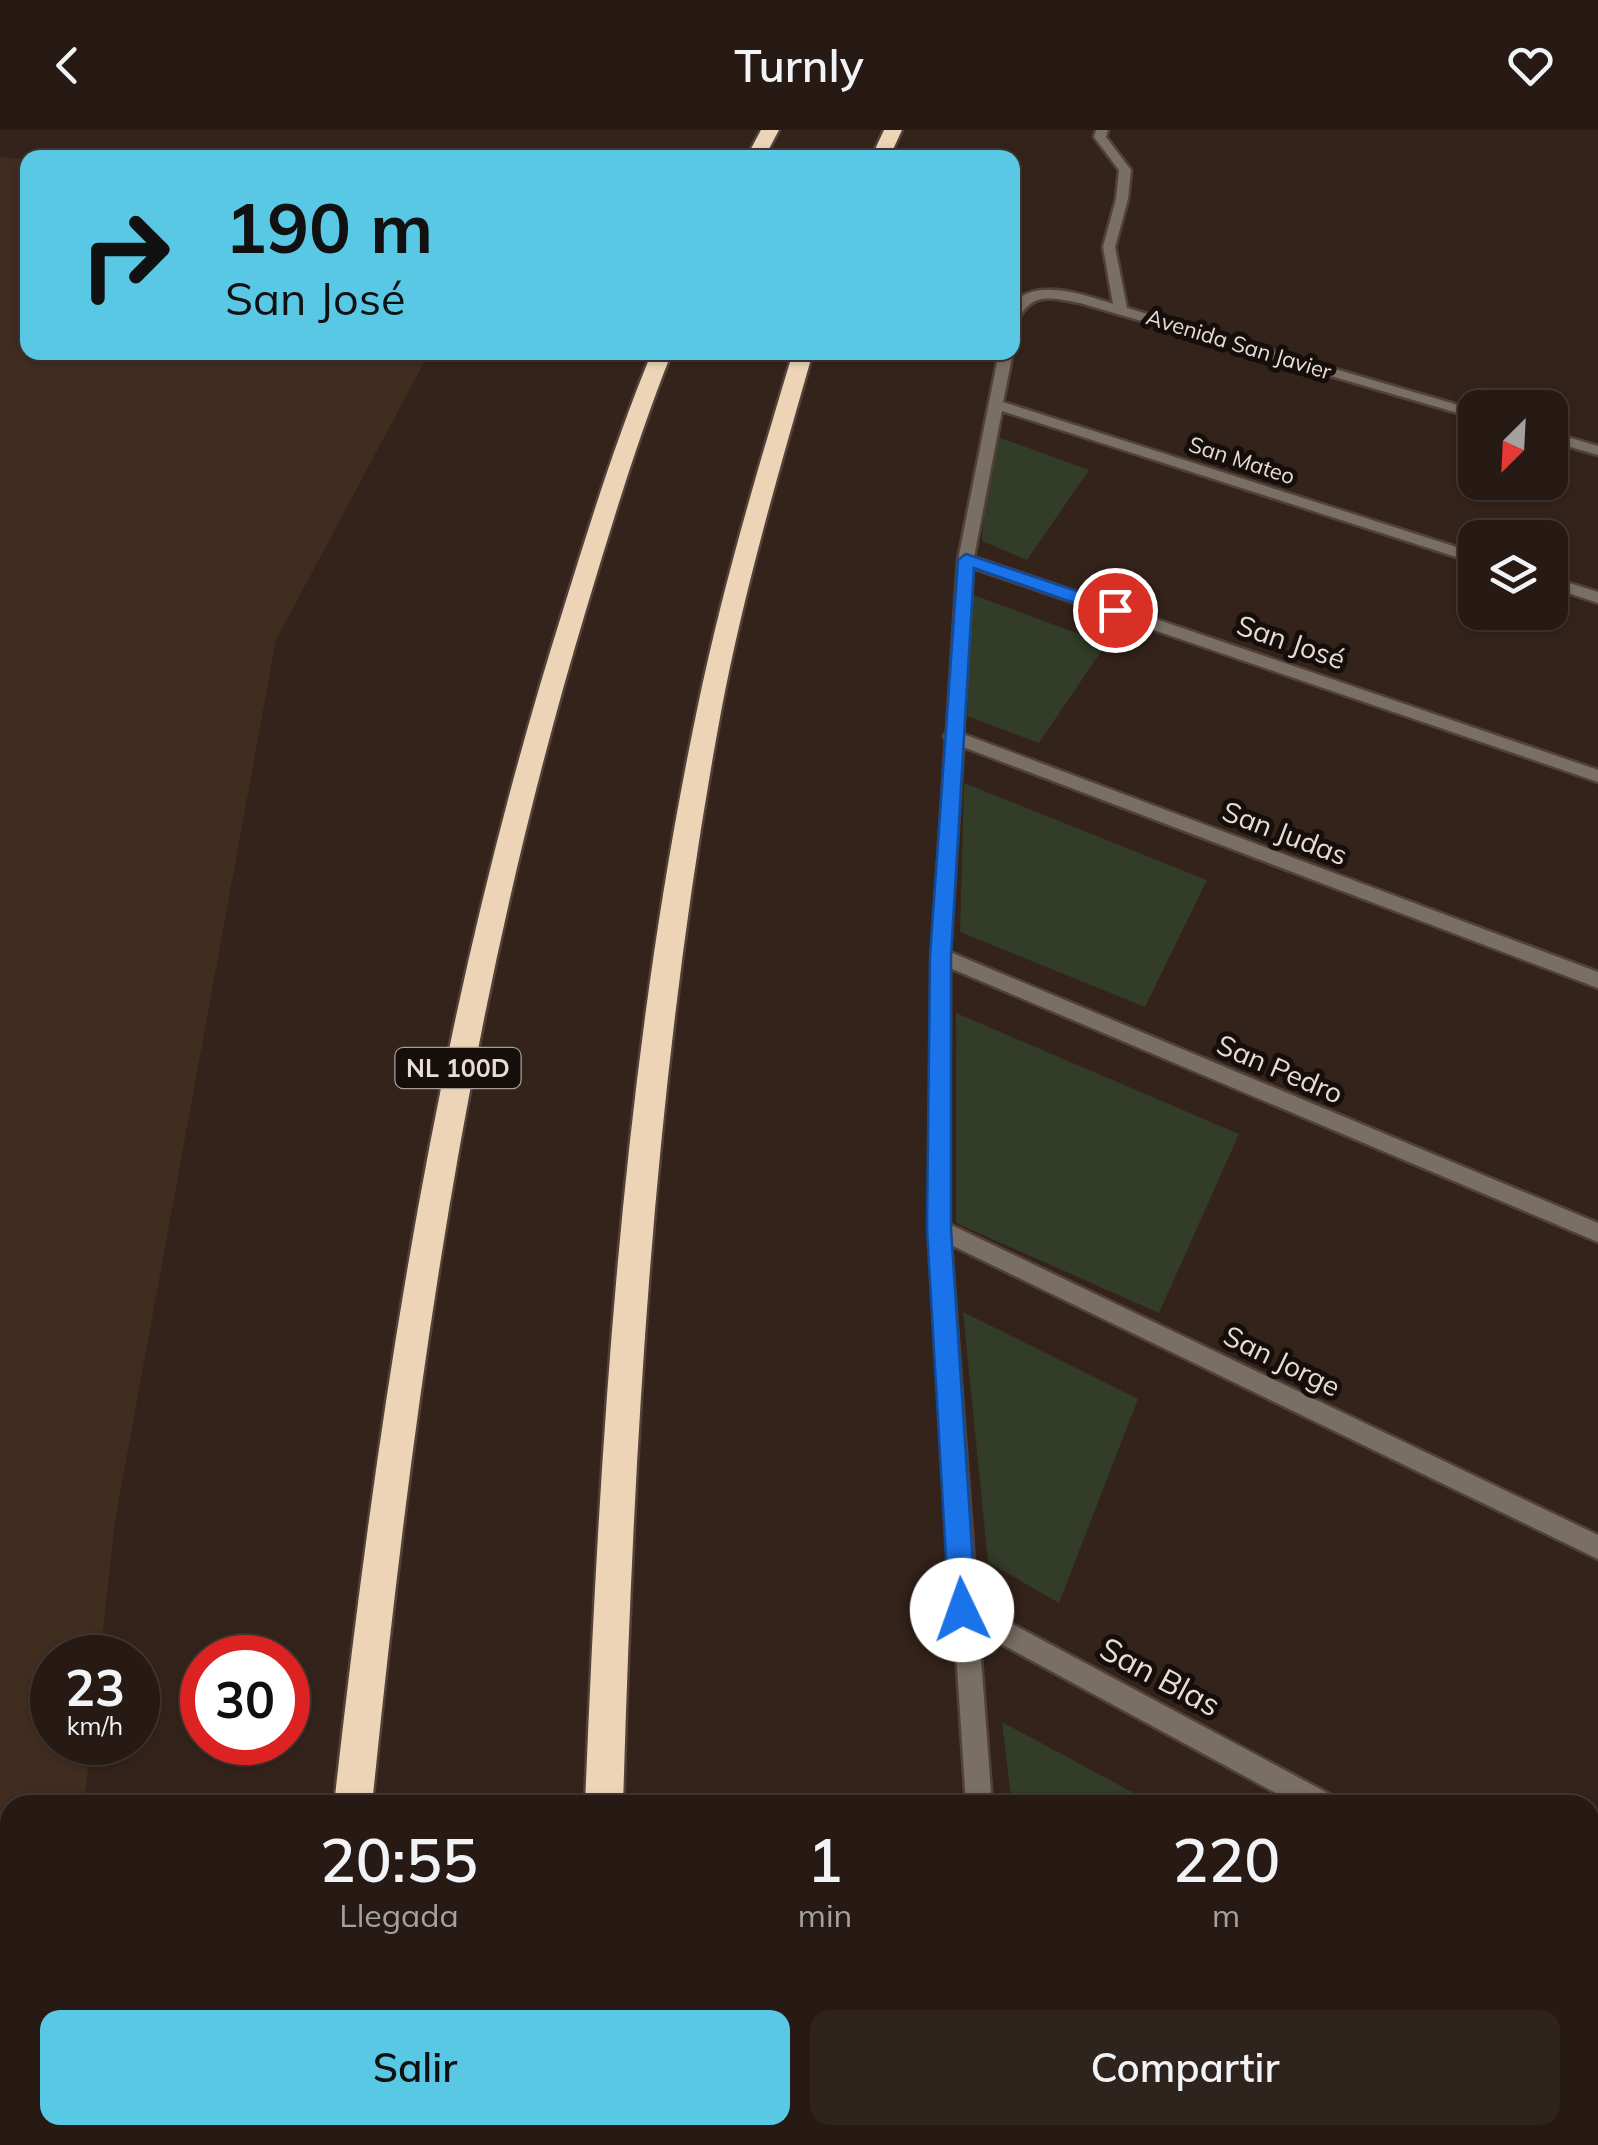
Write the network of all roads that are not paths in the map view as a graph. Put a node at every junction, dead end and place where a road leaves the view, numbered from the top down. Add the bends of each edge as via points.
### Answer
1 (1102, 130) edge
2 (1020, 302) edge
3 (1122, 309) junction
4 (659, 360) edge
5 (801, 360) edge
6 (1004, 360) edge
7 (995, 404) junction
8 (1458, 409) edge
9 (1568, 441) edge
10 (1598, 450) edge
11 (1458, 553) edge
12 (966, 560) junction
13 (1568, 588) edge
14 (1598, 598) edge
15 (952, 736) junction
16 (1598, 776) edge
17 (940, 956) junction
18 (1598, 980) edge
19 (939, 1229) junction
20 (1598, 1233) edge
21 (1598, 1546) edge
22 (962, 1610) junction
23 (354, 1795) edge
24 (604, 1795) edge
25 (978, 1795) edge
26 (1305, 1795) edge

1 - 3 street via 1100,137 1125,170 1109,247
2 - 3 street, Avenida San Javier via 1033,295
3 - 8 street, Avenida San Javier
4 - 23 highway, NL 100D via 525,770 460,1054 411,1341
5 - 24 highway via 746,545 675,896 647,1105 616,1499
6 - 7 street
7 - 11 street, San Mateo
7 - 12 street
9 - 10 street
12 - 15 street
12 - 16 street, San José
13 - 14 street
15 - 17 street
15 - 18 street, San Judas
17 - 19 street
17 - 20 street, San Pedro
19 - 21 street, San Jorge
19 - 22 street
22 - 25 street
22 - 26 street, San Blas

